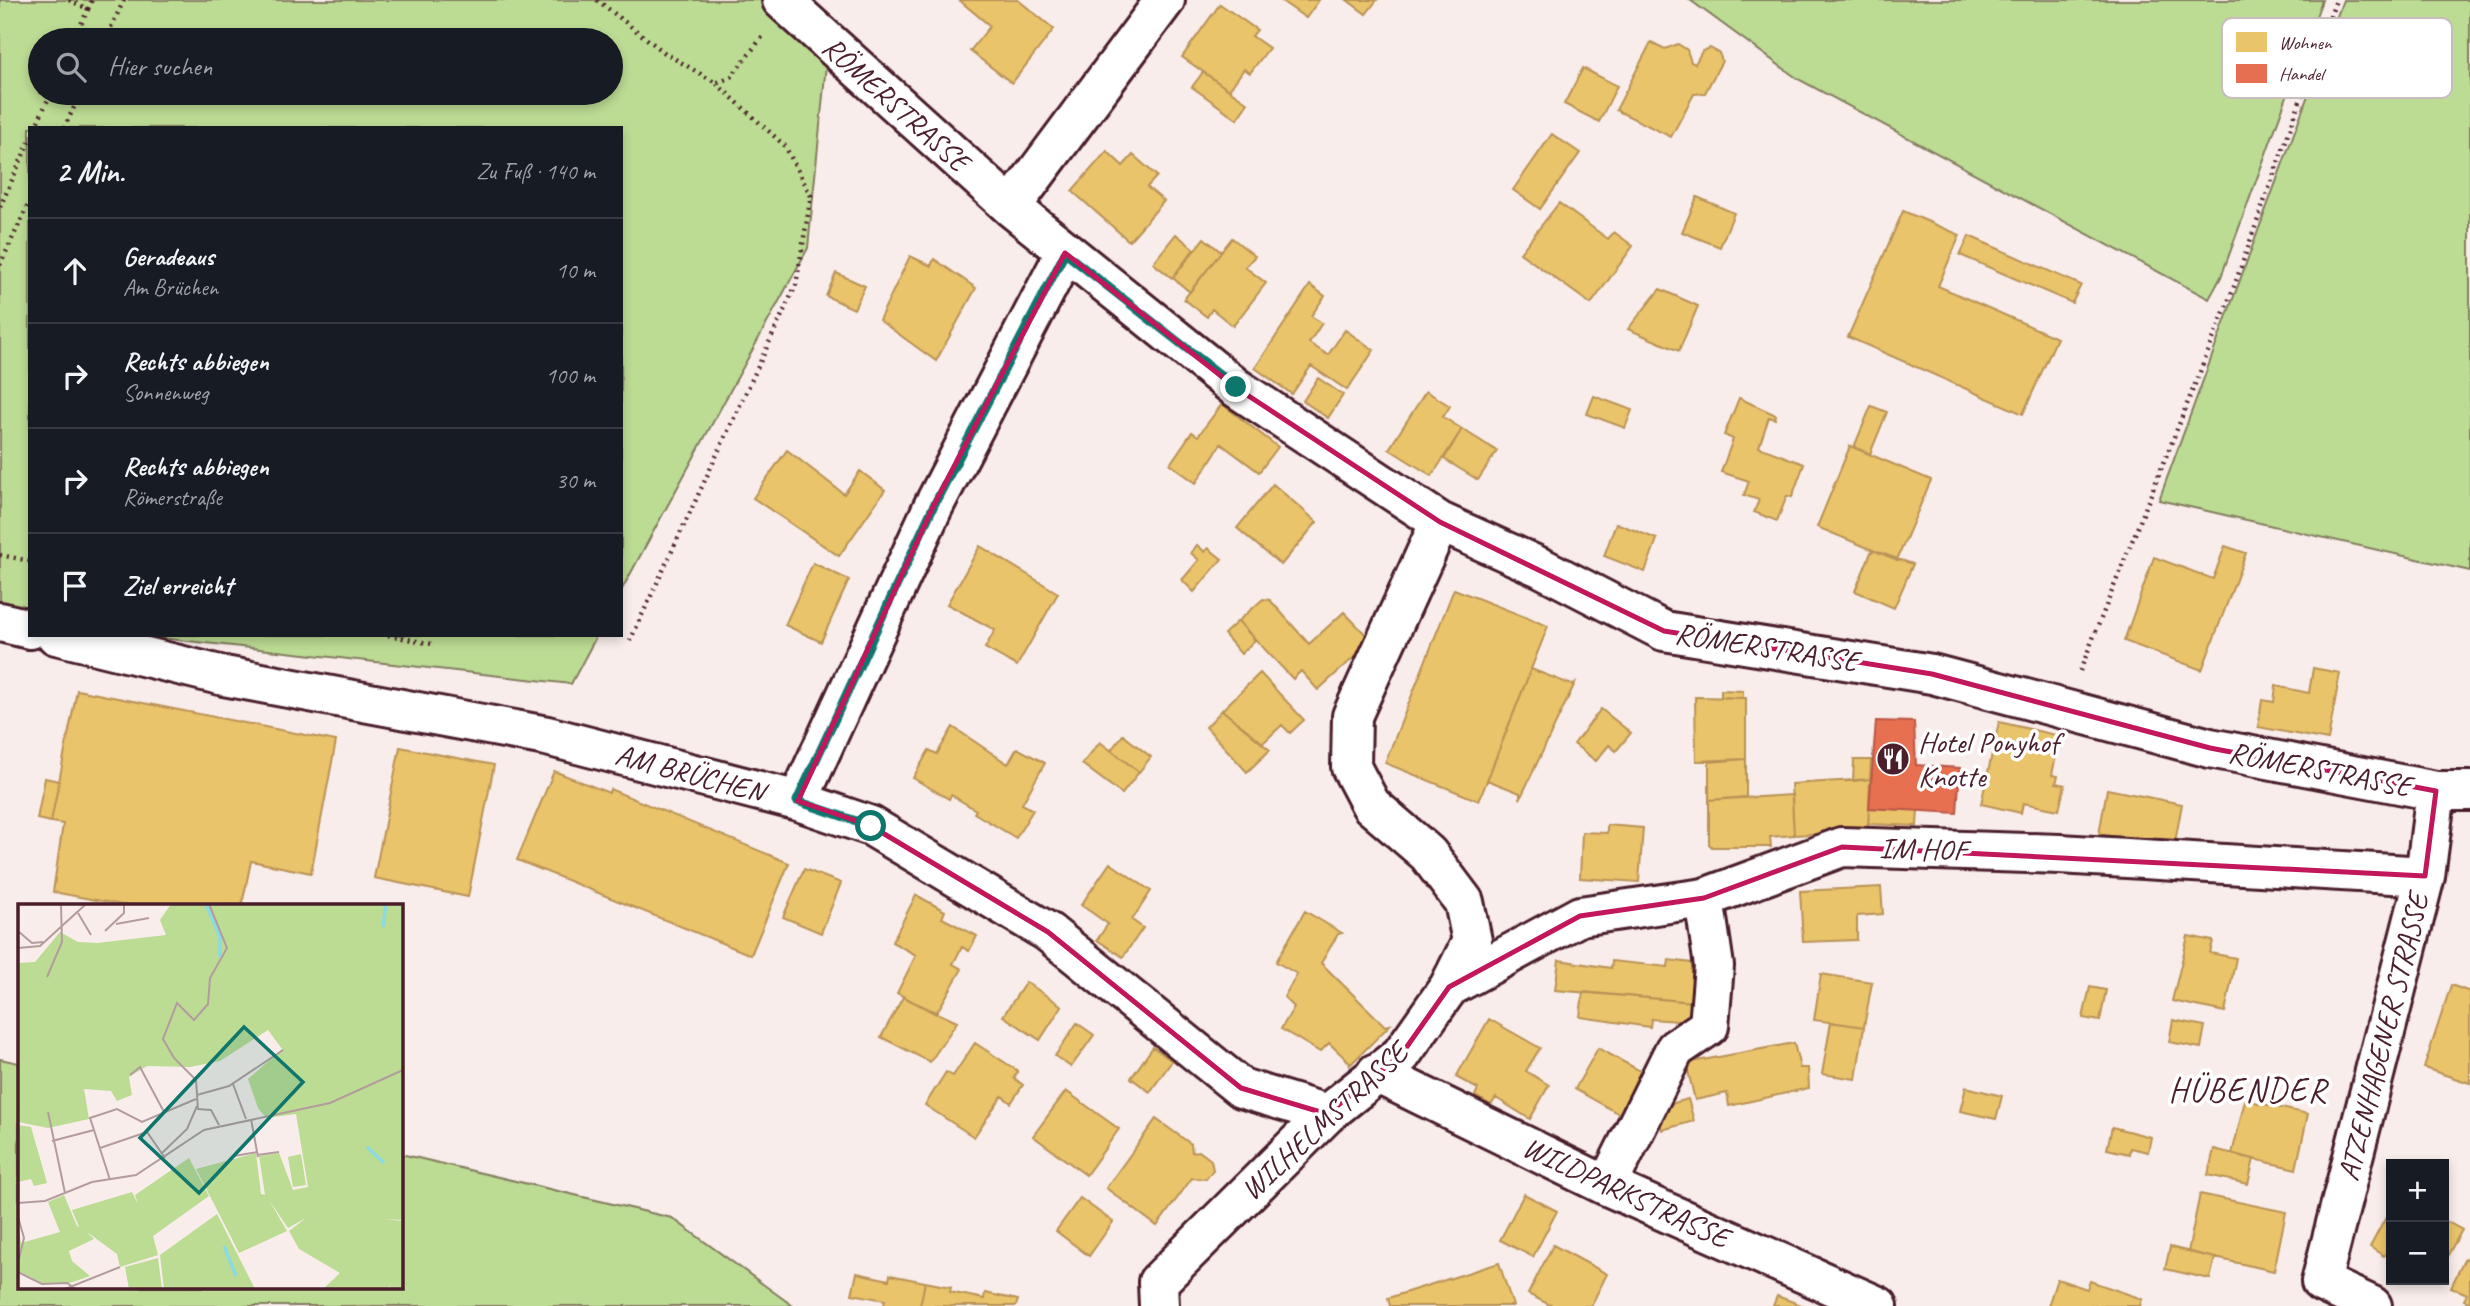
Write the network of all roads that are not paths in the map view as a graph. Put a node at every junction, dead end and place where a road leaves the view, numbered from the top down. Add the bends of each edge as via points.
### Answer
1 (1165, 0) edge
2 (785, 3) edge
3 (1011, 207) junction
4 (1065, 253) junction
5 (1440, 522) junction
6 (0, 622) edge
7 (28, 629) edge
8 (64, 637) edge
9 (2453, 791) edge
10 (797, 801) junction
11 (2425, 876) junction
12 (1704, 898) junction
13 (1449, 987) junction
14 (1376, 1073) junction
15 (1327, 1115) junction
16 (1607, 1186) junction
17 (2317, 1294) edge
18 (1158, 1306) edge
19 (1878, 1306) edge
20 (2372, 1306) edge

1 - 3 street
2 - 3 street, RÖMERSTRASSE
3 - 4 street, RÖMERSTRASSE
4 - 5 street, RÖMERSTRASSE via 1236,387
4 - 10 street via 933,507
5 - 9 street, RÖMERSTRASSE via 1664,631 1932,674 2210,748
5 - 13 street, WILHELMSTRASSE via 1352,716 1351,767 1371,805 1428,854 1464,902 1472,941
6 - 7 street
8 - 10 street, AM BRÜCHEN via 224,676 547,736
9 - 11 street, ATZENHAGENER STRASSE
10 - 15 street, AM BRÜCHEN via 871,826 1048,932 1241,1088
11 - 12 street, IM HOF via 1842,846
11 - 17 street, ATZENHAGENER STRASSE
12 - 13 street, IM HOF via 1580,916
12 - 16 street via 1714,966 1709,1026 1675,1049
13 - 14 street, WILHELMSTRASSE via 1401,1055
14 - 15 street, WILHELMSTRASSE
14 - 16 street, WILDPARKSTRASSE
15 - 18 street, WILHELMSTRASSE via 1158,1282
16 - 19 street, WILDPARKSTRASSE
17 - 20 street, ATZENHAGENER STRASSE

